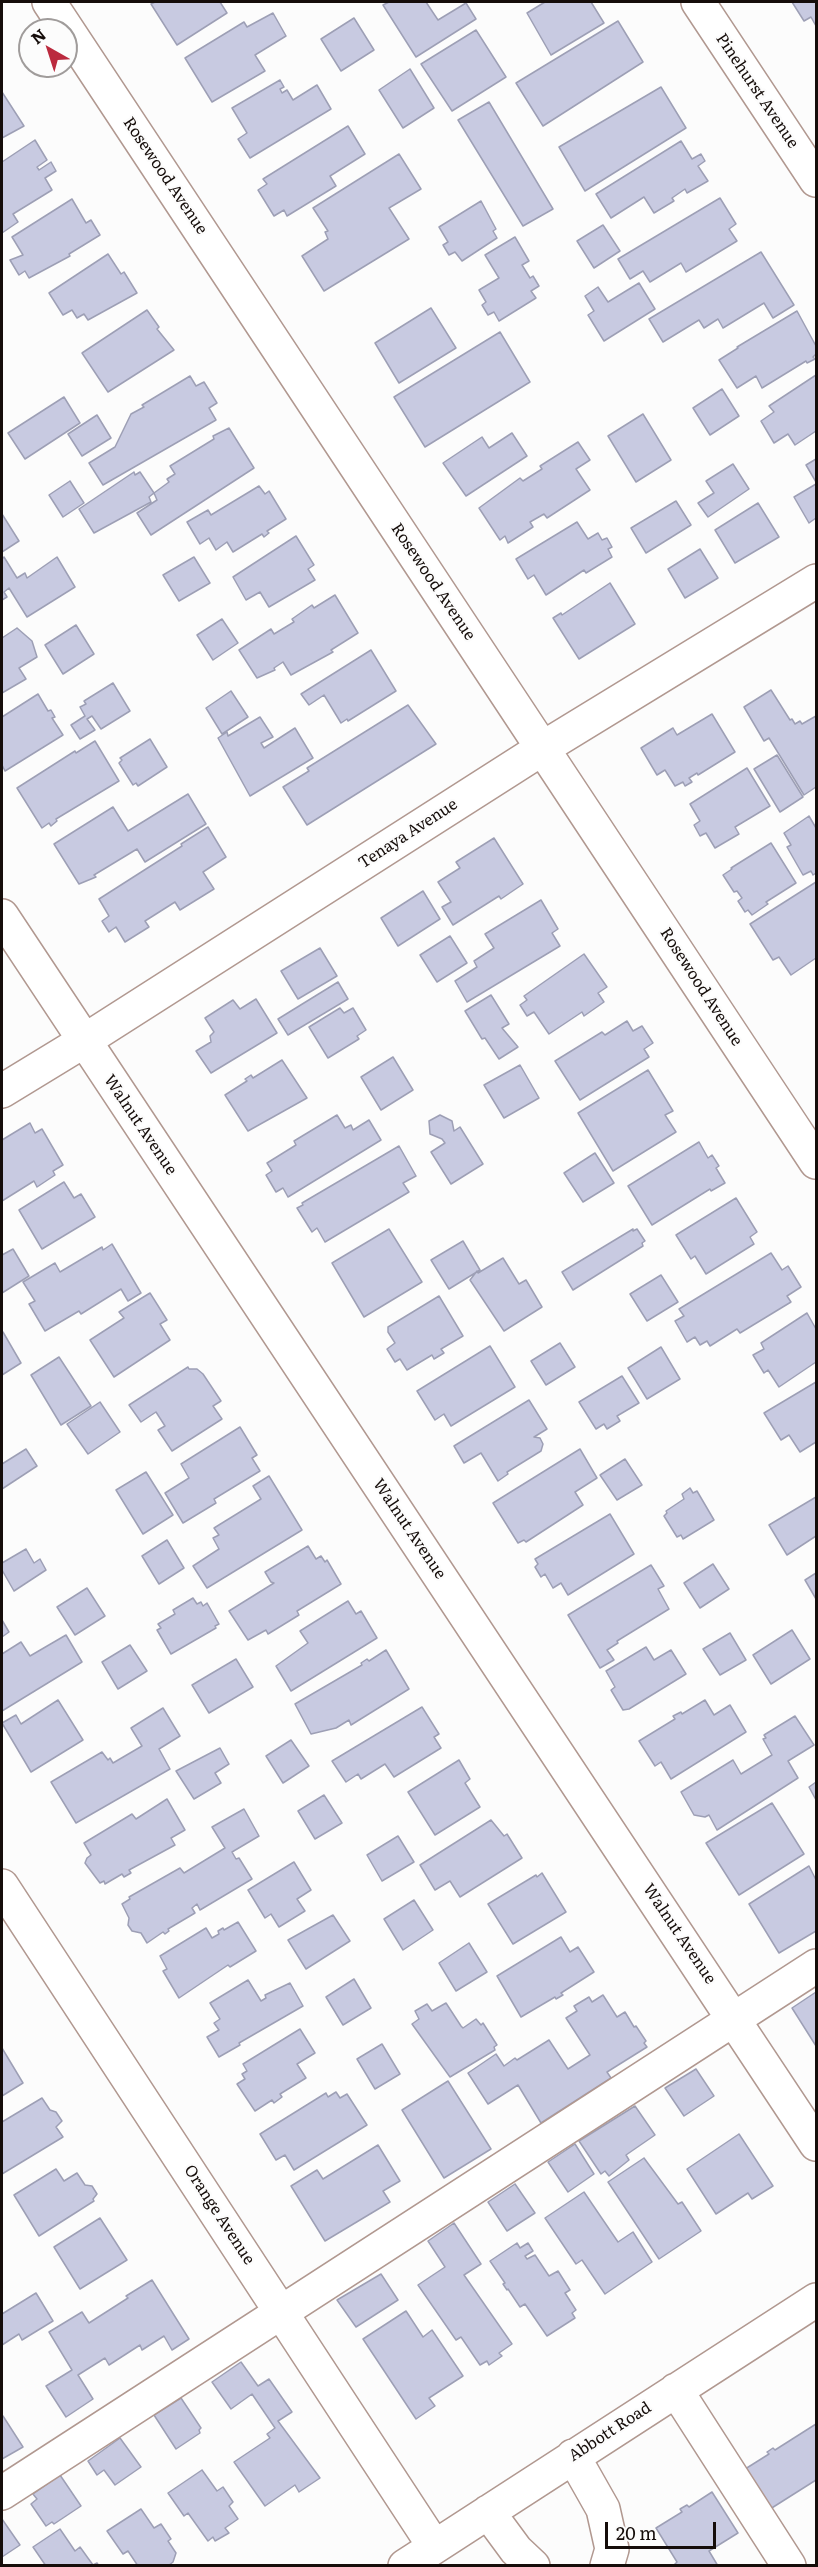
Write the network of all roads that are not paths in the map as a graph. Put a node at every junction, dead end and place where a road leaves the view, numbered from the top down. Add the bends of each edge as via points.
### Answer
1 (49, 2) edge
2 (698, 2) edge
3 (816, 180) edge
4 (816, 581) edge
5 (543, 748) junction
6 (2, 916) edge
7 (84, 1041) junction
8 (2, 1091) edge
9 (816, 1162) edge
10 (2, 1886) edge
11 (816, 1966) edge
12 (735, 2018) junction
13 (816, 2144) edge
14 (816, 2300) edge
15 (282, 2311) junction
16 (676, 2390) junction
17 (573, 2456) junction
18 (2, 2493) edge
19 (488, 2512) junction
20 (434, 2546) junction
21 (405, 2565) edge
22 (533, 2565) edge
23 (607, 2565) edge
24 (789, 2565) edge

1 - 5 street, Rosewood Avenue
2 - 3 street, Pinehurst Avenue
4 - 5 street, Tenaya Avenue
5 - 7 street, Tenaya Avenue
5 - 9 street, Rosewood Avenue
6 - 7 street, Walnut Avenue
7 - 8 street, Tenaya Avenue
7 - 12 street, Walnut Avenue
10 - 15 street, Orange Avenue
11 - 12 street
12 - 13 street, Walnut Avenue
12 - 15 street
14 - 16 street, Abbott Road
15 - 18 street
15 - 20 street, Orange Avenue
16 - 17 street, Abbott Road
16 - 24 street
17 - 19 street, Abbott Road
17 - 23 street via 603,2509 612,2549
19 - 20 street, Abbott Road
19 - 22 street via 516,2550
20 - 21 street, Abbott Road

